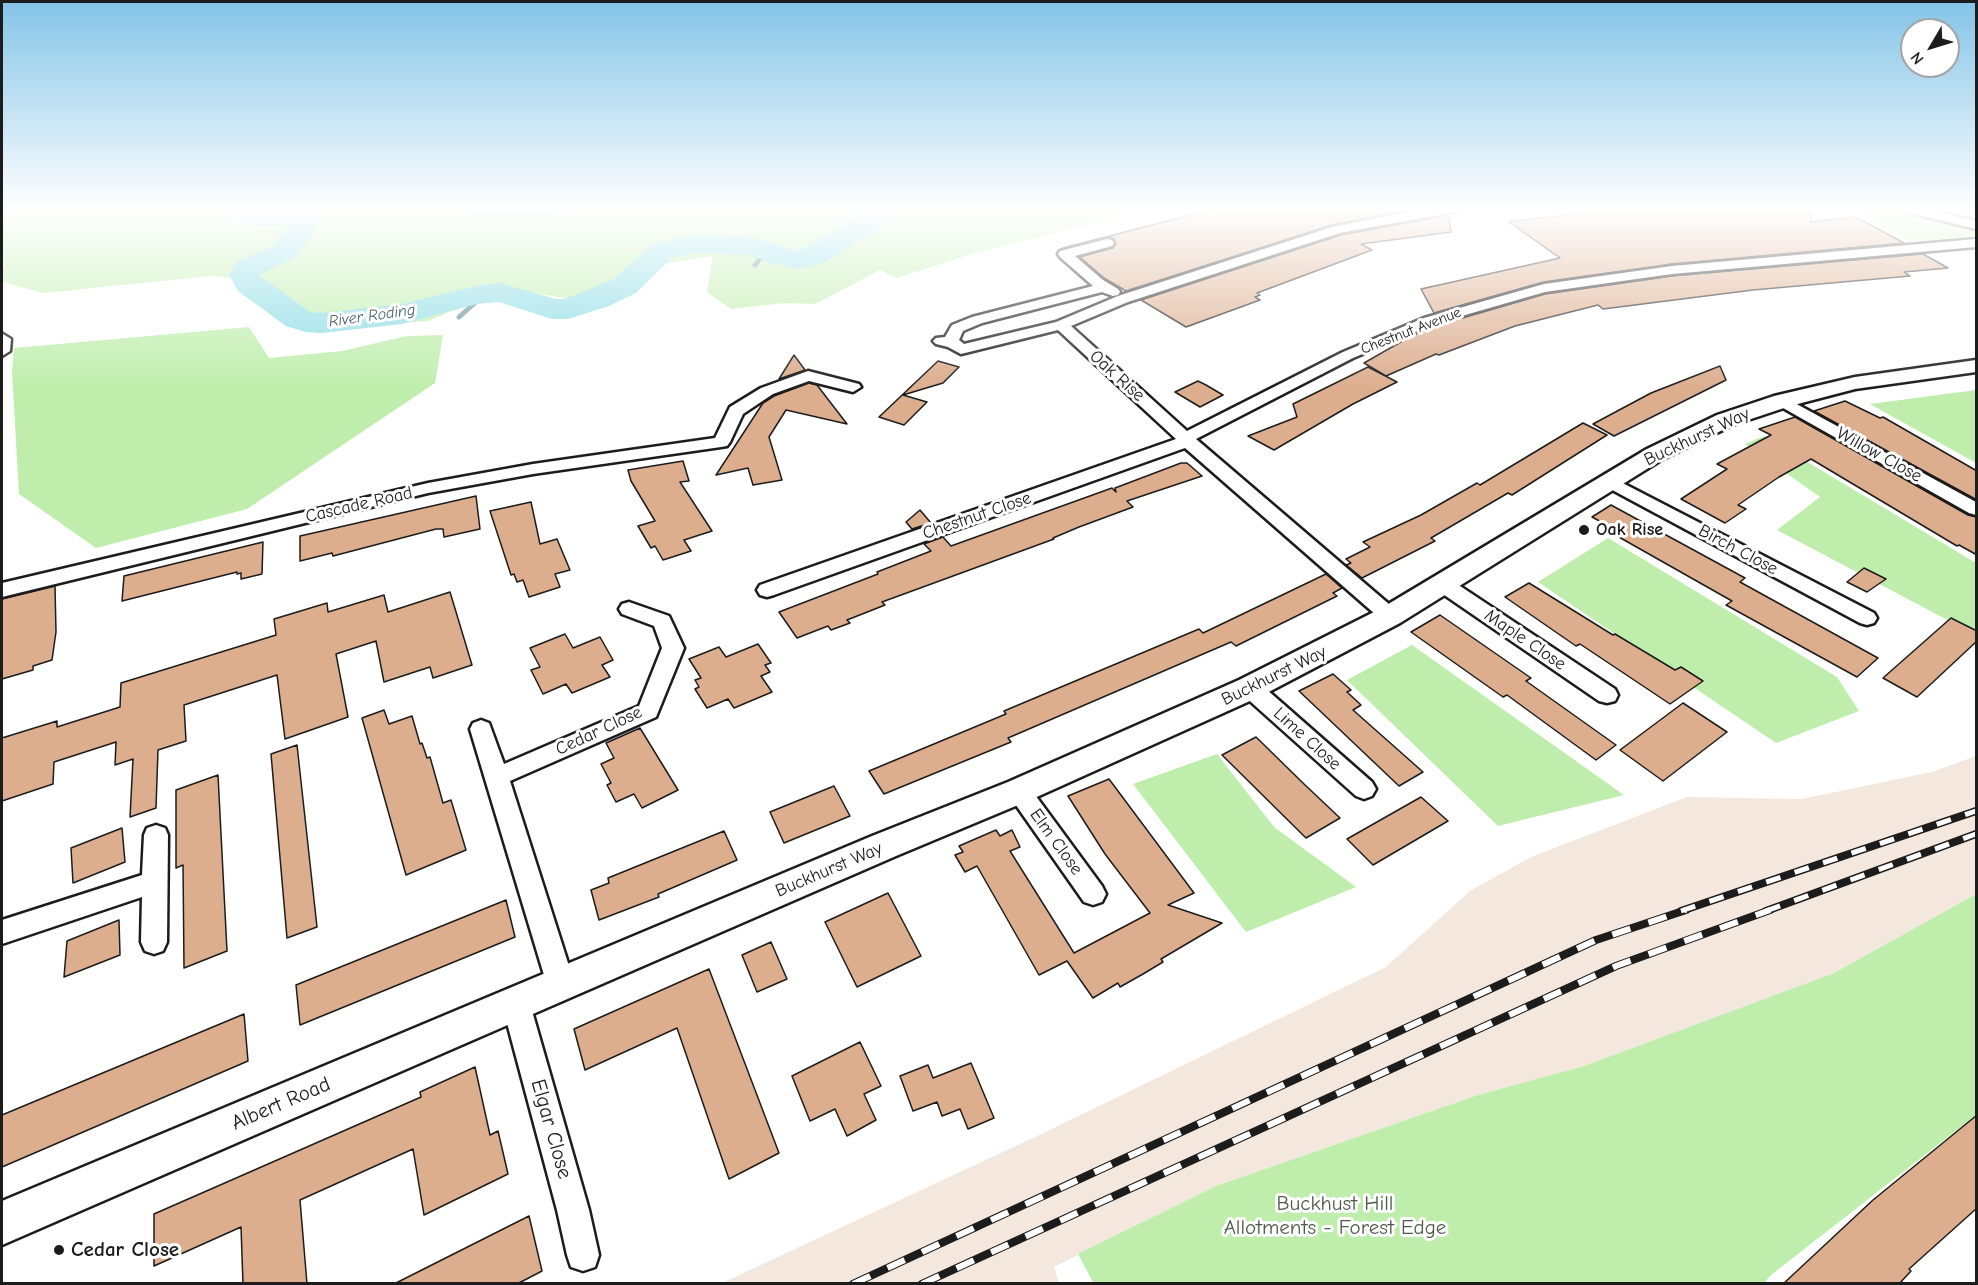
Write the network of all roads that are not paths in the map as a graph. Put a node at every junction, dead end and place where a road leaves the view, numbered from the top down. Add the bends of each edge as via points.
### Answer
1 (1082, 268) edge
2 (1219, 268) edge
3 (1695, 268) edge
4 (1104, 287) junction
5 (1123, 299) junction
6 (1060, 325) junction
7 (1977, 366) edge
8 (853, 387) dead end
9 (1782, 401) junction
10 (1186, 440) junction
11 (1610, 481) junction
12 (1977, 509) edge
13 (1444, 585) junction
14 (2, 590) edge
15 (767, 590) dead end
16 (629, 609) dead end
17 (1390, 616) junction
18 (1867, 618) dead end
19 (1250, 688) junction
20 (1607, 695) dead end
21 (481, 729) dead end
22 (496, 777) junction
23 (1364, 789) dead end
24 (1019, 791) junction
25 (156, 835) dead end
26 (155, 882) junction
27 (1093, 894) dead end
28 (2, 932) edge
29 (154, 942) dead end
30 (561, 985) junction
31 (516, 1004) junction
32 (2, 1223) edge
33 (583, 1255) dead end

1 - 4 street
2 - 5 street
3 - 10 street, Chestnut Avenue via 1534,290 1429,321 1348,355
4 - 5 street
4 - 6 street via 978,320 957,328 947,342 961,349
5 - 6 street
6 - 10 street, Oak Rise
7 - 9 street, Buckhurst Way via 1856,383
8 - 14 street, Cascade Road via 808,376 767,391 736,411 721,442 533,469 428,489
9 - 11 street, Buckhurst Way via 1686,438
9 - 12 street, Willow Close
10 - 15 street, Chestnut Close
10 - 17 street, Oak Rise
11 - 13 street, Buckhurst Way
11 - 18 street, Birch Close
13 - 17 street, Buckhurst Way
13 - 20 street, Maple Close
16 - 22 street, Cedar Close via 662,621 673,648 648,711
17 - 19 street, Buckhurst Way
19 - 23 street, Lime Close
19 - 24 street, Buckhurst Way
21 - 22 street
22 - 30 street
24 - 27 street, Elm Close
24 - 30 street, Buckhurst Way
25 - 26 street
26 - 28 street
26 - 29 street
30 - 31 street, Albert Road
31 - 32 street, Albert Road
31 - 33 street, Elgar Close

